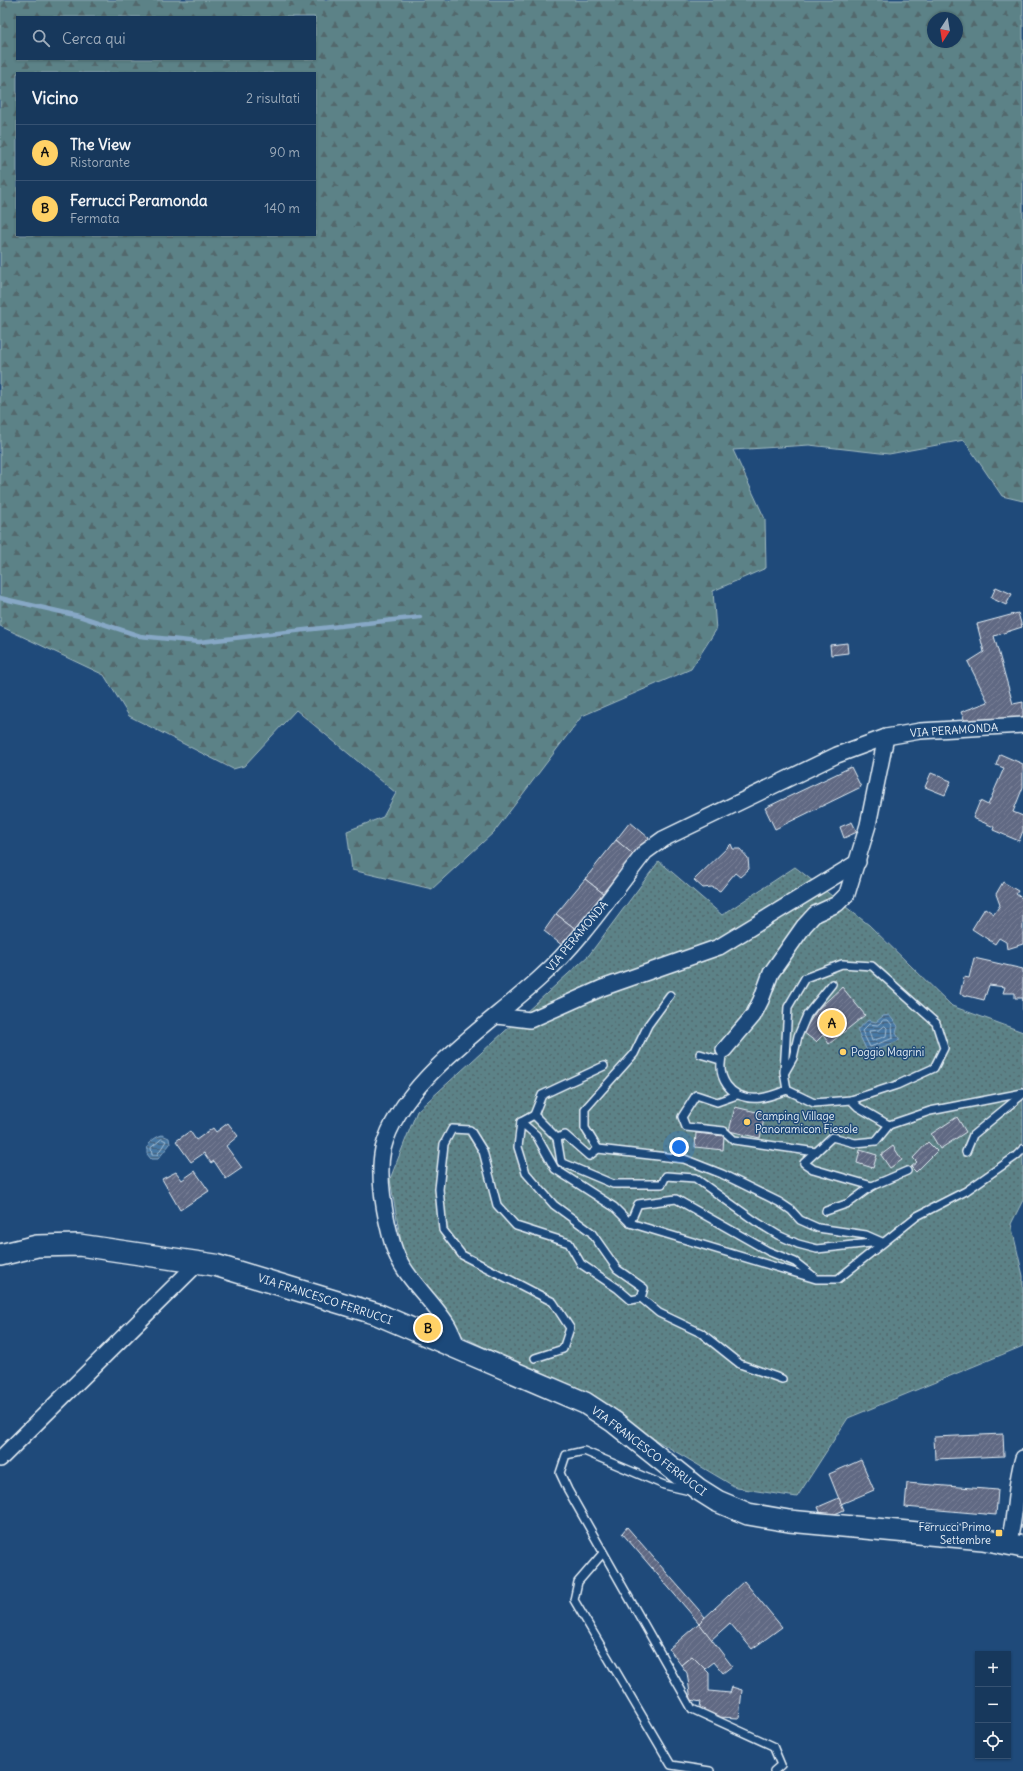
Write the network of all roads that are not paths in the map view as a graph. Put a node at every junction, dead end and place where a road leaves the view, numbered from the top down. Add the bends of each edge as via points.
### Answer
1 (1023, 725) edge
2 (886, 737) junction
3 (858, 862) junction
4 (832, 984) dead end
5 (670, 995) dead end
6 (497, 1016) junction
7 (700, 1054) dead end
8 (722, 1055) junction
9 (604, 1066) dead end
10 (784, 1072) junction
11 (787, 1090) junction
12 (1023, 1093) edge
13 (737, 1095) junction
14 (851, 1100) junction
15 (534, 1115) junction
16 (521, 1122) junction
17 (890, 1125) junction
18 (558, 1138) junction
19 (598, 1149) junction
20 (1023, 1149) edge
21 (816, 1152) junction
22 (966, 1152) dead end
23 (907, 1171) dead end
24 (872, 1186) junction
25 (826, 1211) dead end
26 (630, 1223) junction
27 (882, 1242) junction
28 (0, 1255) edge
29 (199, 1262) junction
30 (816, 1279) junction
31 (641, 1298) junction
32 (459, 1350) junction
33 (535, 1358) dead end
34 (782, 1379) dead end
35 (1023, 1458) edge
36 (0, 1459) edge
37 (708, 1495) junction
38 (1018, 1543) edge
39 (603, 1553) junction
40 (710, 1771) edge
41 (774, 1771) edge

1 - 2 street, VIA PERAMONDA via 920,731
2 - 3 street via 875,796
2 - 6 street, VIA PERAMONDA via 837,755 652,845 555,964
3 - 6 street via 720,947 602,988 530,1020
3 - 8 street via 843,899 815,914 804,926 771,973 762,1000 753,1016
4 - 10 lane via 808,1015 798,1036 793,1058
5 - 19 lane via 648,1025 634,1054 585,1109 585,1128
6 - 32 street, VIA PERAMONDA via 453,1051 416,1090 389,1133 381,1167 388,1222 400,1264 447,1325
7 - 8 lane
8 - 13 lane via 720,1068 725,1085
9 - 15 lane via 542,1095
10 - 11 lane
10 - 14 lane via 788,1007 805,978 842,964 872,966 936,1023 944,1048 934,1068 897,1085
11 - 13 lane via 759,1098
11 - 14 lane via 814,1103
12 - 17 lane via 930,1111
12 - 22 lane via 973,1134
13 - 21 lane via 717,1102 696,1095 682,1117 686,1127 724,1131 734,1140
14 - 17 lane via 858,1108
15 - 16 lane
15 - 18 lane
16 - 26 lane via 536,1135 554,1169 614,1207
16 - 31 lane via 518,1147 526,1173 554,1205 591,1232 617,1269 644,1288
17 - 21 lane via 876,1141 855,1143 832,1137
18 - 19 lane via 565,1135 589,1156
18 - 27 lane via 561,1162 613,1184 662,1184 666,1176 695,1178 778,1236 798,1244 816,1249
19 - 27 lane via 684,1158 779,1202 800,1220 818,1228 866,1235
20 - 27 lane via 966,1191 917,1216
21 - 24 lane via 804,1163 813,1169
23 - 24 lane
24 - 25 lane via 849,1204
26 - 30 lane
26 - 30 lane via 638,1204 676,1199 768,1251 796,1262
27 - 30 lane via 838,1279
28 - 29 main road, VIA FRANCESCO FERRUCCI via 58,1244
29 - 32 main road, VIA FRANCESCO FERRUCCI via 232,1269 377,1314
29 - 36 street
31 - 33 lane via 631,1300 581,1264 569,1243 516,1226 497,1205 483,1151 470,1130 452,1129 444,1144 439,1189 443,1230 462,1255 553,1302 570,1328 563,1349
31 - 34 lane via 659,1313 701,1333 740,1364
32 - 37 main road, VIA FRANCESCO FERRUCCI via 601,1412
35 - 38 street via 1018,1475 1012,1526
37 - 38 main road, VIA FRANCESCO FERRUCCI via 733,1509 767,1519
37 - 39 lane via 664,1485 584,1451 566,1455 560,1473
39 - 40 lane via 578,1582 574,1600 671,1765
39 - 41 lane via 692,1709 773,1746 781,1765

